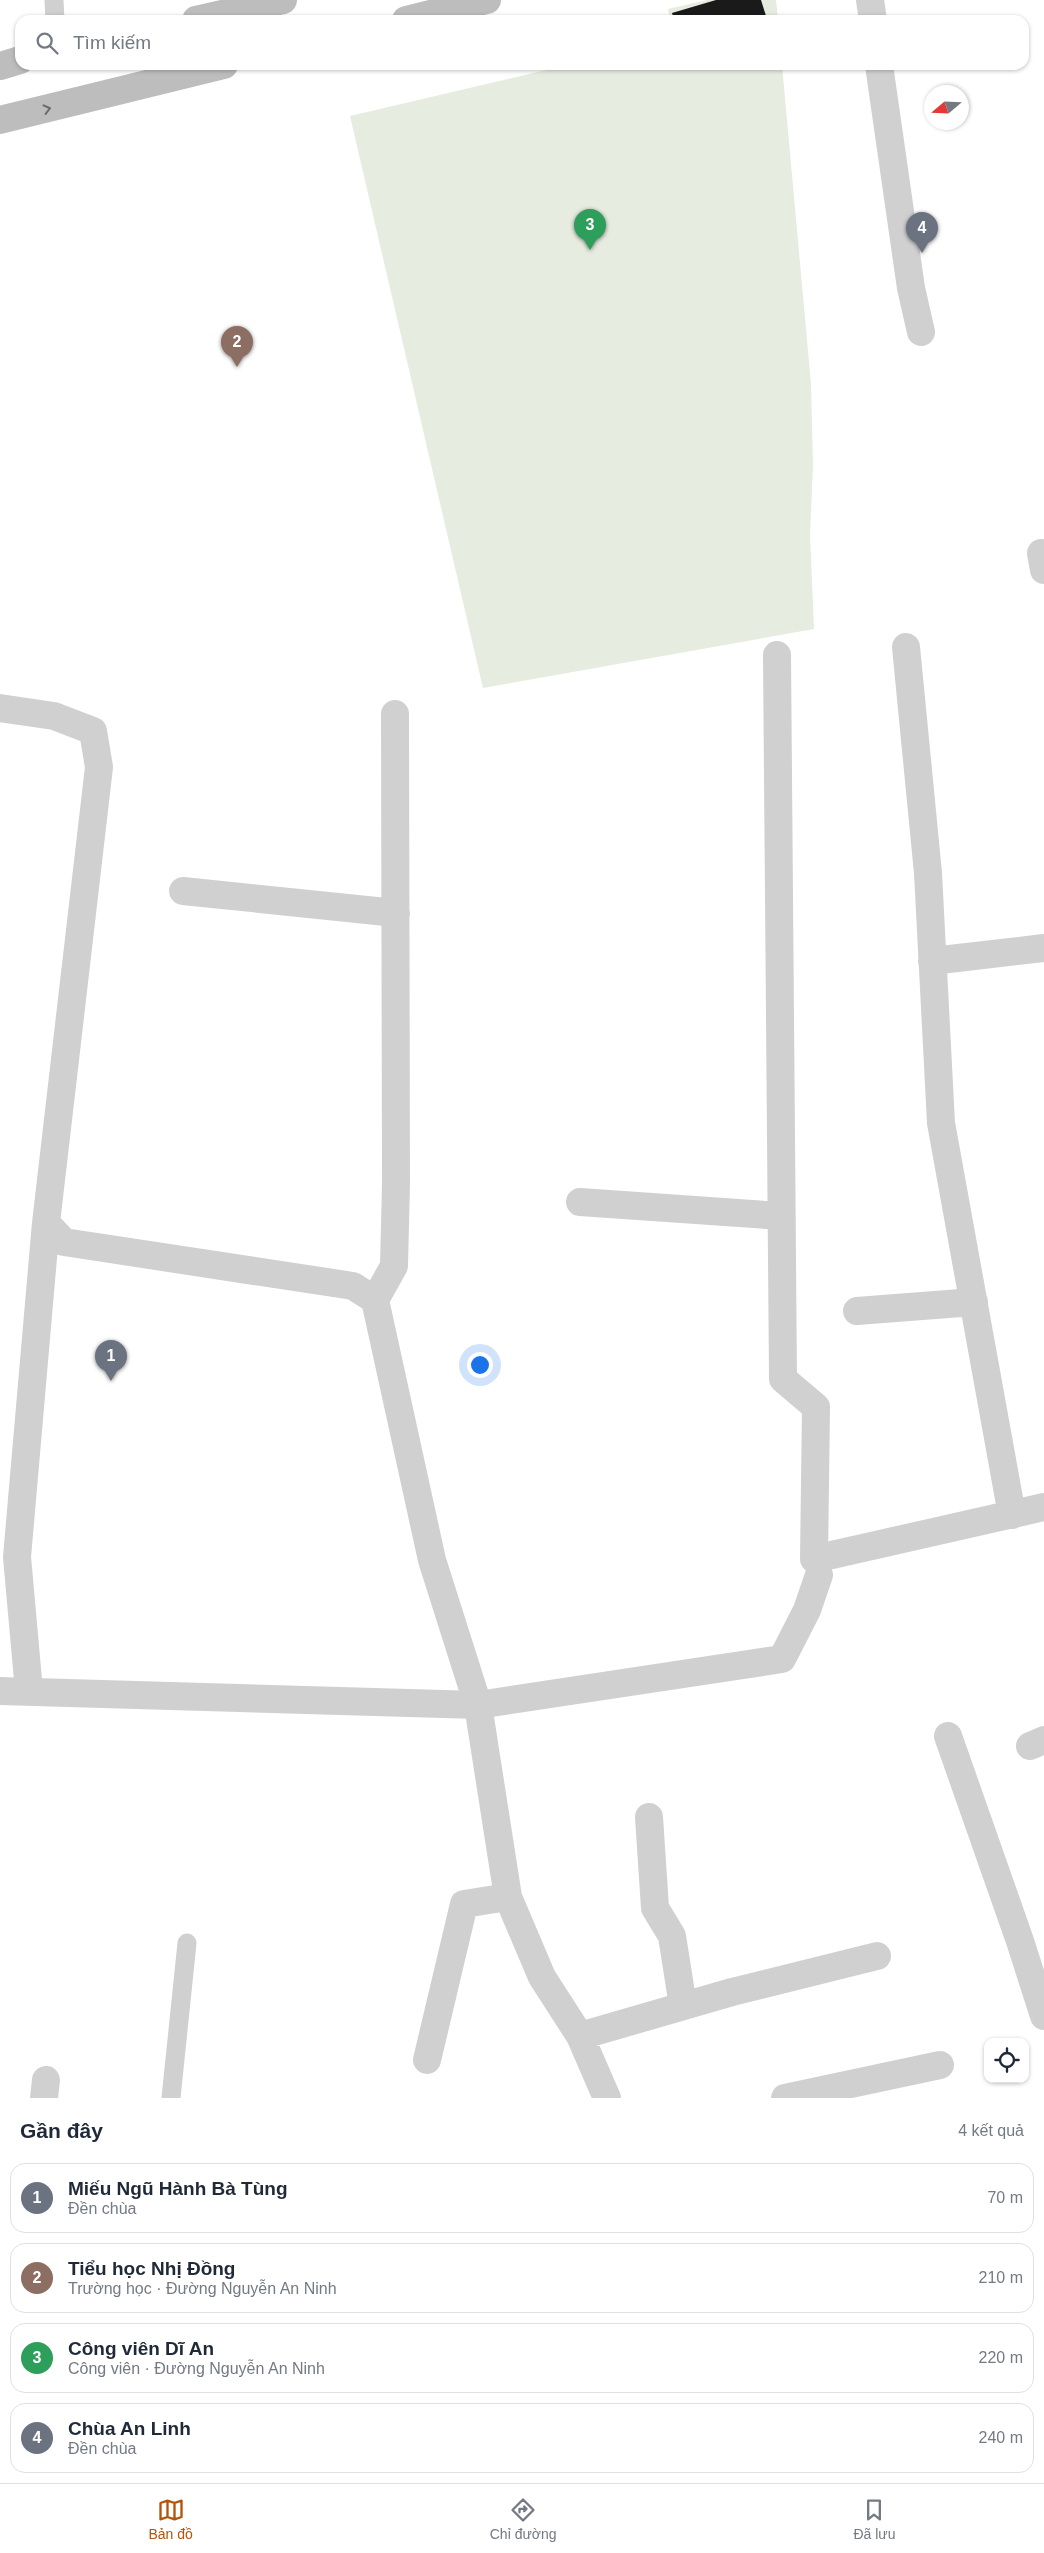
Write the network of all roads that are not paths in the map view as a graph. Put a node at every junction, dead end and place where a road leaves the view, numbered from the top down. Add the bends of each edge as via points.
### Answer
1 (54, 0) edge
2 (283, 0) edge
3 (487, 0) edge
4 (870, 0) edge
5 (251, 4) edge
6 (55, 15) edge
7 (213, 15) edge
8 (426, 15) edge
9 (872, 15) edge
10 (15, 62) edge
11 (0, 66) edge
12 (204, 70) edge
13 (881, 70) edge
14 (0, 120) edge
15 (921, 332) dead end
16 (906, 647) dead end
17 (777, 655) dead end
18 (0, 708) edge
19 (395, 714) dead end
20 (183, 891) dead end
21 (396, 913) junction
22 (1044, 948) edge
23 (932, 961) junction
24 (580, 1202) dead end
25 (781, 1216) junction
26 (46, 1222) junction
27 (375, 1300) junction
28 (974, 1302) junction
29 (857, 1311) dead end
30 (1044, 1508) edge
31 (1012, 1515) junction
32 (819, 1575) dead end
33 (0, 1691) edge
34 (29, 1692) junction
35 (478, 1705) junction
36 (948, 1736) dead end
37 (649, 1817) dead end
38 (508, 1897) junction
39 (187, 1943) dead end
40 (877, 1956) dead end
41 (683, 2006) junction
42 (1044, 2016) edge
43 (580, 2036) junction
44 (427, 2060) dead end
45 (940, 2065) dead end
46 (172, 2098) edge
47 (607, 2098) edge
48 (785, 2098) edge

1 - 6 lane
2 - 5 main road
3 - 8 main road
4 - 9 street
5 - 7 main road
10 - 11 main road
14 -> 12 main road
13 - 15 street via 911,288
16 - 23 street via 928,873
17 - 25 street
18 - 26 street via 54,716 93,731 99,768
19 - 21 street
20 - 21 street
21 - 27 street via 394,1266
22 - 23 street
23 - 28 street via 941,1123
24 - 25 street
25 - 31 street via 783,1379 816,1407 814,1559
26 - 27 street via 64,1242 353,1286
26 - 34 street via 17,1557
27 - 35 street via 432,1560
28 - 29 street
28 - 31 street
30 - 31 street
32 - 35 street via 807,1610 782,1659
33 - 34 street
34 - 35 street
35 - 38 street
36 - 42 street
37 - 41 street via 655,1908 672,1936
38 - 43 street via 542,1977
38 - 44 street via 464,1904
39 - 46 lane
40 - 41 street
41 - 43 street
43 - 47 street
45 - 48 street

